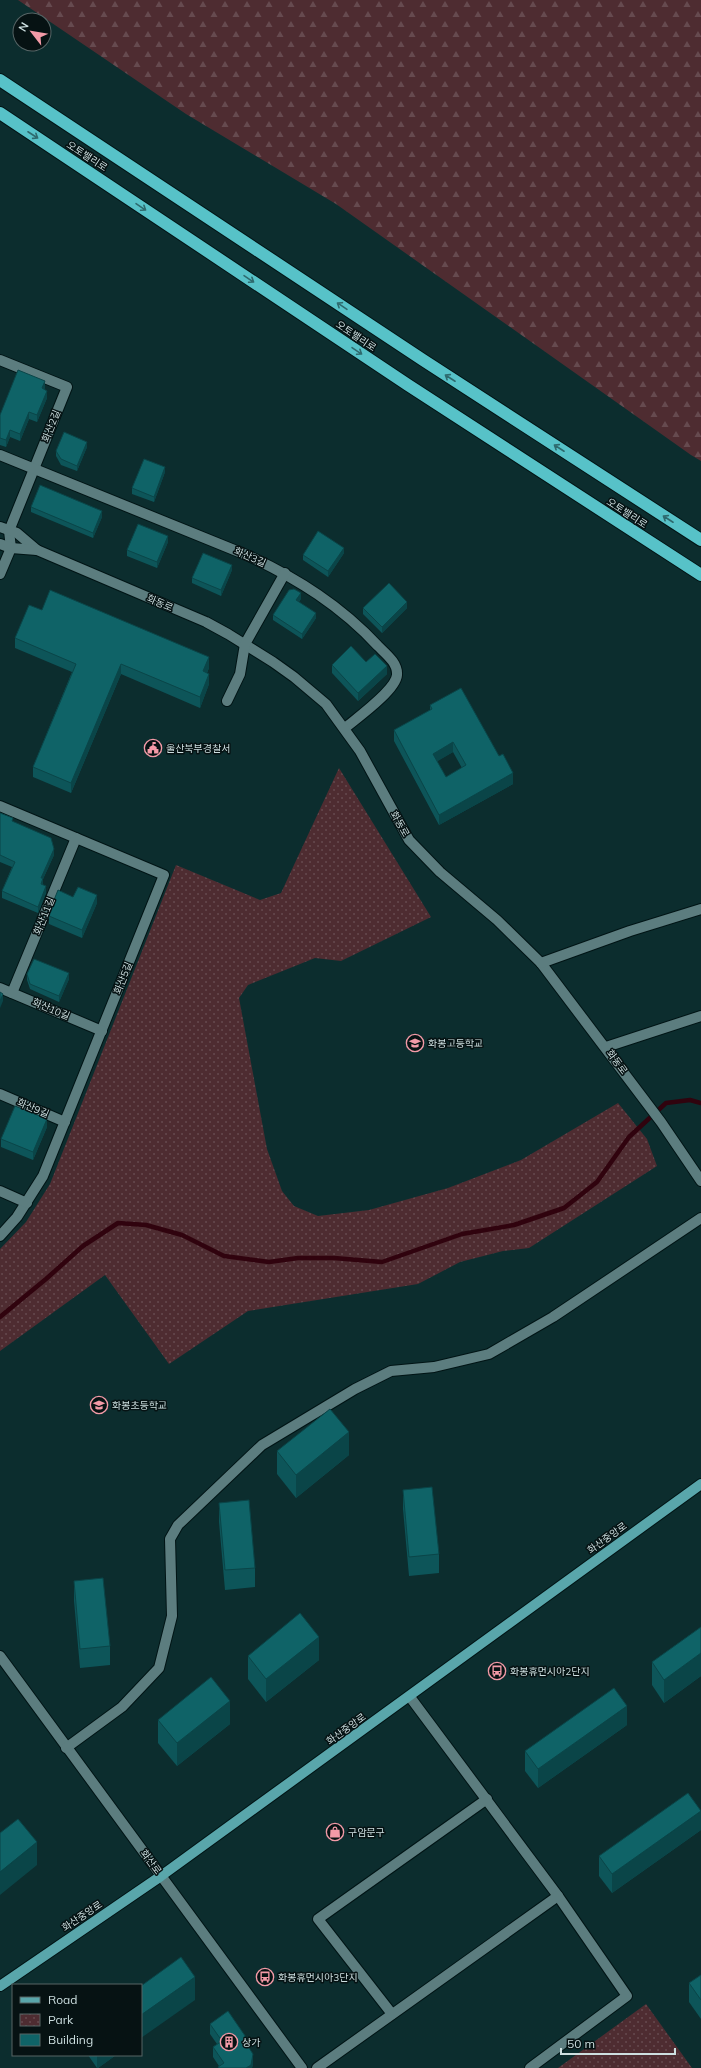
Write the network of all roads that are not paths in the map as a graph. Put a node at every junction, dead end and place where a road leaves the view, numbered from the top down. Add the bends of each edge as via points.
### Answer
1 (0, 80) edge
2 (0, 113) edge
3 (0, 360) edge
4 (0, 455) edge
5 (34, 469) junction
6 (5, 529) edge
7 (0, 539) edge
8 (701, 540) edge
9 (0, 544) edge
10 (11, 548) junction
11 (37, 550) junction
12 (285, 572) junction
13 (0, 574) edge
14 (701, 575) edge
15 (245, 644) junction
16 (227, 701) dead end
17 (345, 728) junction
18 (0, 806) edge
19 (76, 838) junction
20 (701, 909) edge
21 (541, 963) junction
22 (0, 988) edge
23 (12, 993) junction
24 (701, 1016) edge
25 (102, 1030) junction
26 (606, 1047) junction
27 (0, 1094) edge
28 (65, 1122) junction
29 (701, 1181) edge
30 (0, 1191) edge
31 (27, 1202) junction
32 (701, 1218) edge
33 (0, 1236) edge
34 (701, 1484) edge
35 (0, 1656) edge
36 (410, 1697) junction
37 (66, 1748) junction
38 (486, 1799) junction
39 (161, 1876) junction
40 (558, 1896) junction
41 (0, 1986) edge
42 (392, 2014) junction
43 (302, 2068) edge
44 (317, 2068) edge
45 (530, 2068) edge

8 -> 1 highway, 오토밸리로 via 423,360
2 -> 14 highway, 오토밸리로 via 408,385
3 - 5 street, 화산2길 via 67,387
4 - 5 street, 화산3길
5 - 6 street, 화산2길
5 - 12 street, 화산3길 via 209,538
6 - 7 street
6 - 10 street
6 - 11 street, 화동로 via 16,533
9 - 10 street, 화동로
10 - 11 street, 화동로
10 - 13 street
11 - 15 street, 화동로 via 206,622
12 - 15 street
12 - 17 street, 화산3길 via 346,614 394,663 397,675 394,686
15 - 16 street via 240,674
15 - 17 street, 화동로 via 294,677 326,704
17 - 21 street, 화동로 via 409,840 440,872 497,920
18 - 19 street, 화산5길
19 - 23 street, 화산11길
19 - 25 street, 화산5길 via 164,875
20 - 21 street
21 - 26 street, 화동로
22 - 23 street, 화산10길
23 - 25 street, 화산10길
24 - 26 street
25 - 28 street, 화산5길
26 - 29 street, 화동로
27 - 28 street, 화산9길
28 - 31 street, 화산5길 via 43,1176
30 - 31 street
31 - 33 street, 화산5길
32 - 37 street via 553,1317 489,1354 434,1367 391,1372 355,1388 262,1445 178,1525 170,1538 172,1616 159,1668 122,1707
34 - 36 main road, 화산중앙로
35 - 37 street, 화산로
36 - 38 street
36 - 39 main road, 화산중앙로
37 - 39 street, 화산로
38 - 40 street
38 - 42 street via 318,1919
39 - 41 main road, 화산중앙로
39 - 43 street, 화산로
40 - 42 street
40 - 45 street via 627,1996
42 - 44 street

